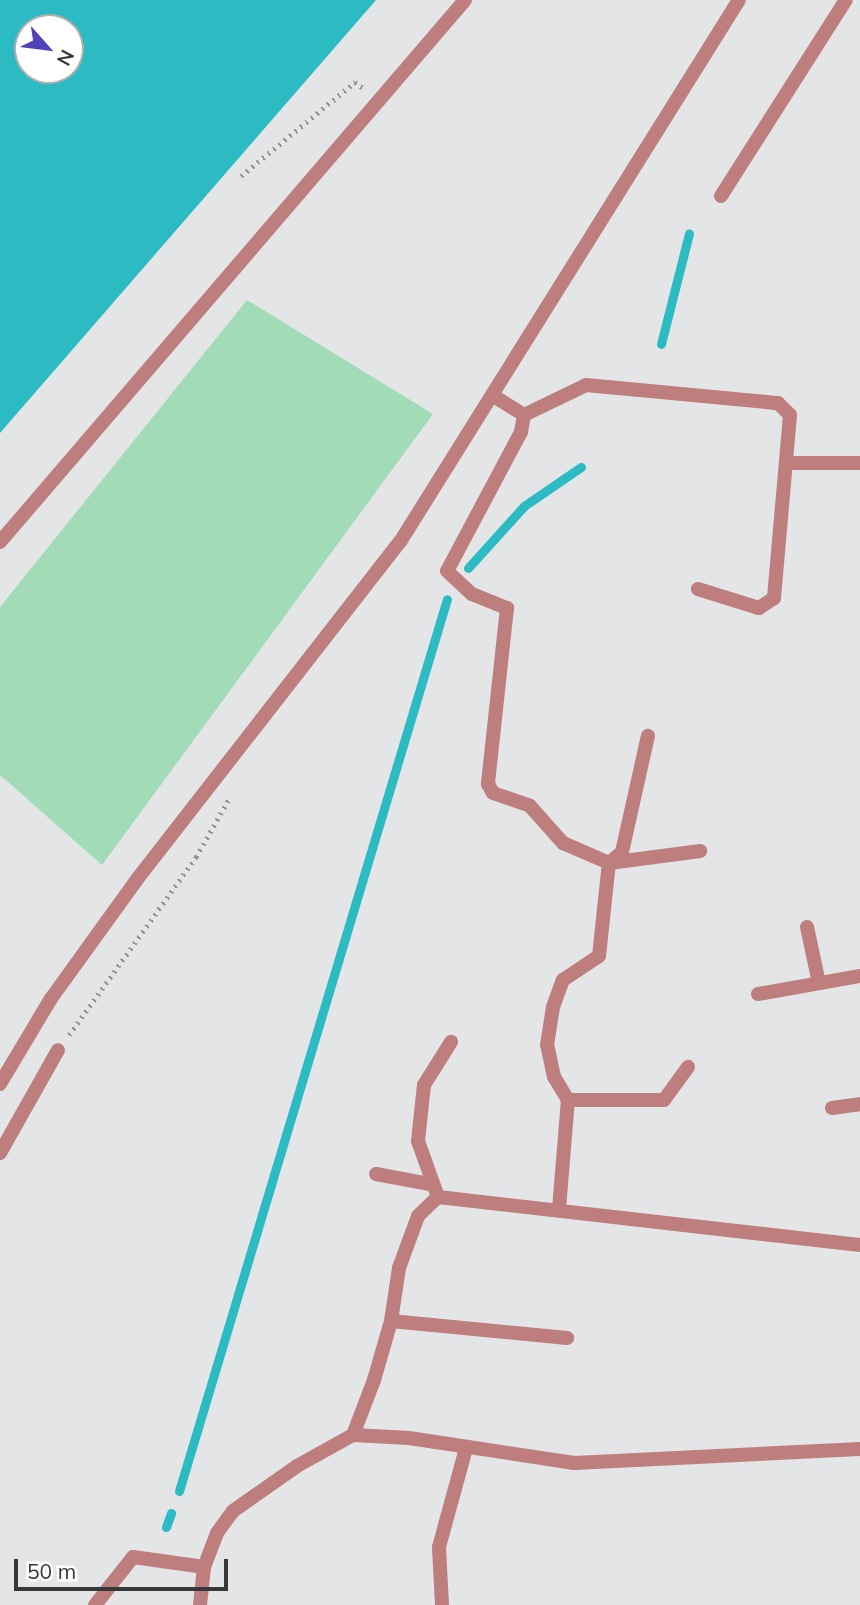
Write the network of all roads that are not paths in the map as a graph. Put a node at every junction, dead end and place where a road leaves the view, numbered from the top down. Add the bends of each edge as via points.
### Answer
1 (465, 0) edge
2 (739, 0) edge
3 (846, 0) edge
4 (721, 195) dead end
5 (492, 395) junction
6 (524, 415) junction
7 (789, 463) junction
8 (860, 463) edge
9 (0, 542) edge
10 (698, 589) dead end
11 (648, 736) dead end
12 (700, 851) dead end
13 (609, 863) junction
14 (807, 927) dead end
15 (860, 976) edge
16 (819, 983) junction
17 (758, 994) dead end
18 (451, 1042) dead end
19 (58, 1051) road end
20 (688, 1067) dead end
21 (0, 1084) edge
22 (568, 1100) junction
23 (860, 1104) edge
24 (832, 1108) dead end
25 (0, 1153) edge
26 (376, 1174) dead end
27 (430, 1184) junction
28 (439, 1197) junction
29 (559, 1209) junction
30 (860, 1245) edge
31 (391, 1321) junction
32 (567, 1338) dead end
33 (353, 1435) junction
34 (466, 1448) junction
35 (860, 1449) edge
36 (204, 1567) junction
37 (95, 1605) edge
38 (200, 1605) edge
39 (442, 1605) edge

1 - 9 street
2 - 5 street
3 - 4 street
5 - 6 street
5 - 21 street via 400,541 138,878 50,1000
6 - 7 street via 586,385 778,403 790,415
6 - 13 street via 505,470 447,572 472,594 507,608 488,784 493,793 530,806 563,843
7 - 8 street
7 - 10 street via 774,598 759,608
11 - 13 street via 622,852
12 - 13 street
13 - 22 street via 598,956 563,980 553,1007 547,1045 554,1077
14 - 16 street
15 - 16 street
16 - 17 street
18 - 27 street via 424,1085 418,1141
19 - 25 street
20 - 22 street via 664,1100
22 - 29 street
23 - 24 street
26 - 27 street
27 - 28 street
28 - 29 street
28 - 31 street via 418,1216 399,1268
29 - 30 street via 828,1245
31 - 32 street
31 - 33 street
33 - 34 street via 410,1438
33 - 36 street via 297,1466 233,1511 217,1533
34 - 35 street via 575,1463
34 - 39 street via 439,1547
36 - 37 street via 132,1557
36 - 38 street

